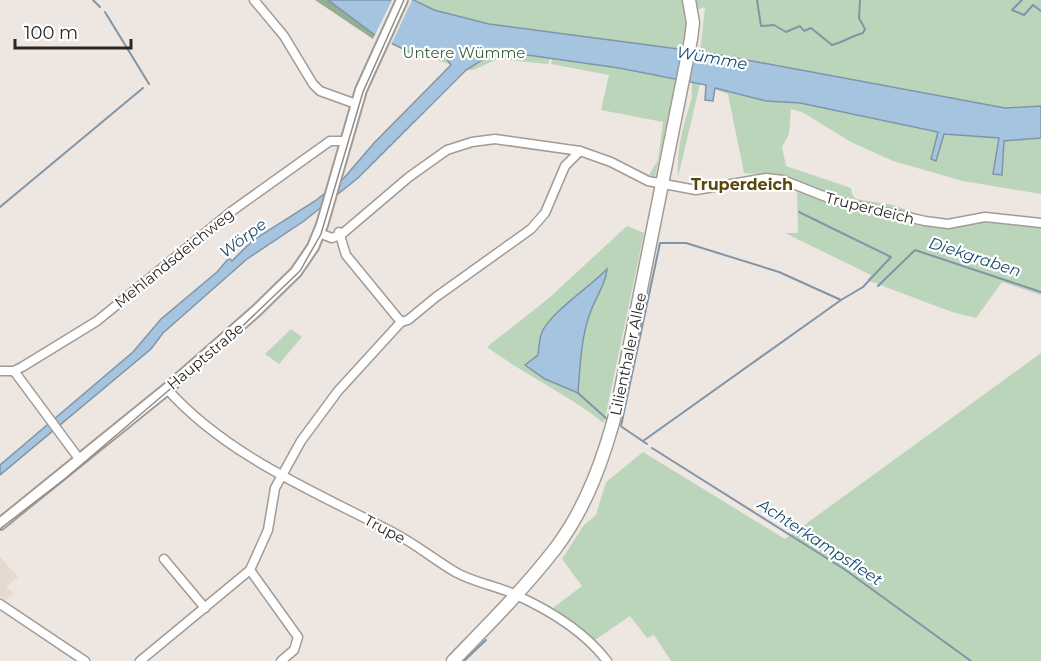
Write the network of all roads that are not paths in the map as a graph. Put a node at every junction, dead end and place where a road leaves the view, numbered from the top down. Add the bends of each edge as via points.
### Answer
1 (254, 0) edge
2 (402, 0) edge
3 (689, 0) edge
4 (356, 104) junction
5 (345, 141) junction
6 (580, 151) junction
7 (662, 184) junction
8 (1041, 223) edge
9 (321, 229) junction
10 (341, 233) junction
11 (401, 322) junction
12 (14, 371) junction
13 (0, 372) edge
14 (167, 389) junction
15 (80, 460) junction
16 (281, 475) junction
17 (0, 524) edge
18 (164, 559) dead end
19 (250, 570) junction
20 (516, 595) junction
21 (0, 604) edge
22 (205, 608) junction
23 (85, 661) edge
24 (140, 661) edge
25 (281, 661) edge
26 (453, 661) edge
27 (607, 661) edge

1 - 4 street via 284,36 313,84
2 - 4 street, Hauptstraße
3 - 7 main road, Lilienthaler Allee via 691,39
4 - 5 street, Hauptstraße
5 - 9 street, Hauptstraße
5 - 12 street, Mehlandsdeichweg via 335,140 320,147 232,211 97,321
6 - 7 street, Truperdeich via 611,162 636,177
6 - 10 street, Truperdeich via 495,139 447,150
6 - 11 street via 565,166 545,213 531,229
7 - 8 street, Truperdeich via 707,190 766,177 836,201 925,221 948,224 985,217
7 - 20 main road, Lilienthaler Allee via 618,404 602,458 561,540
9 - 10 street
9 - 14 street, Hauptstraße via 289,281
10 - 11 street via 346,255
11 - 16 street via 324,410
12 - 13 street, Mehlandsdeichweg
12 - 15 street
14 - 15 street, Hauptstraße
14 - 16 street, Trupe via 220,437
15 - 17 street, Hauptstraße
16 - 19 street via 265,537
16 - 20 street, Trupe via 403,538 455,572
18 - 22 street
19 - 22 street
19 - 25 street via 297,637 294,650
20 - 26 main road, Lilienthaler Allee
20 - 27 street, Trupe via 566,623
21 - 23 street
22 - 24 street

